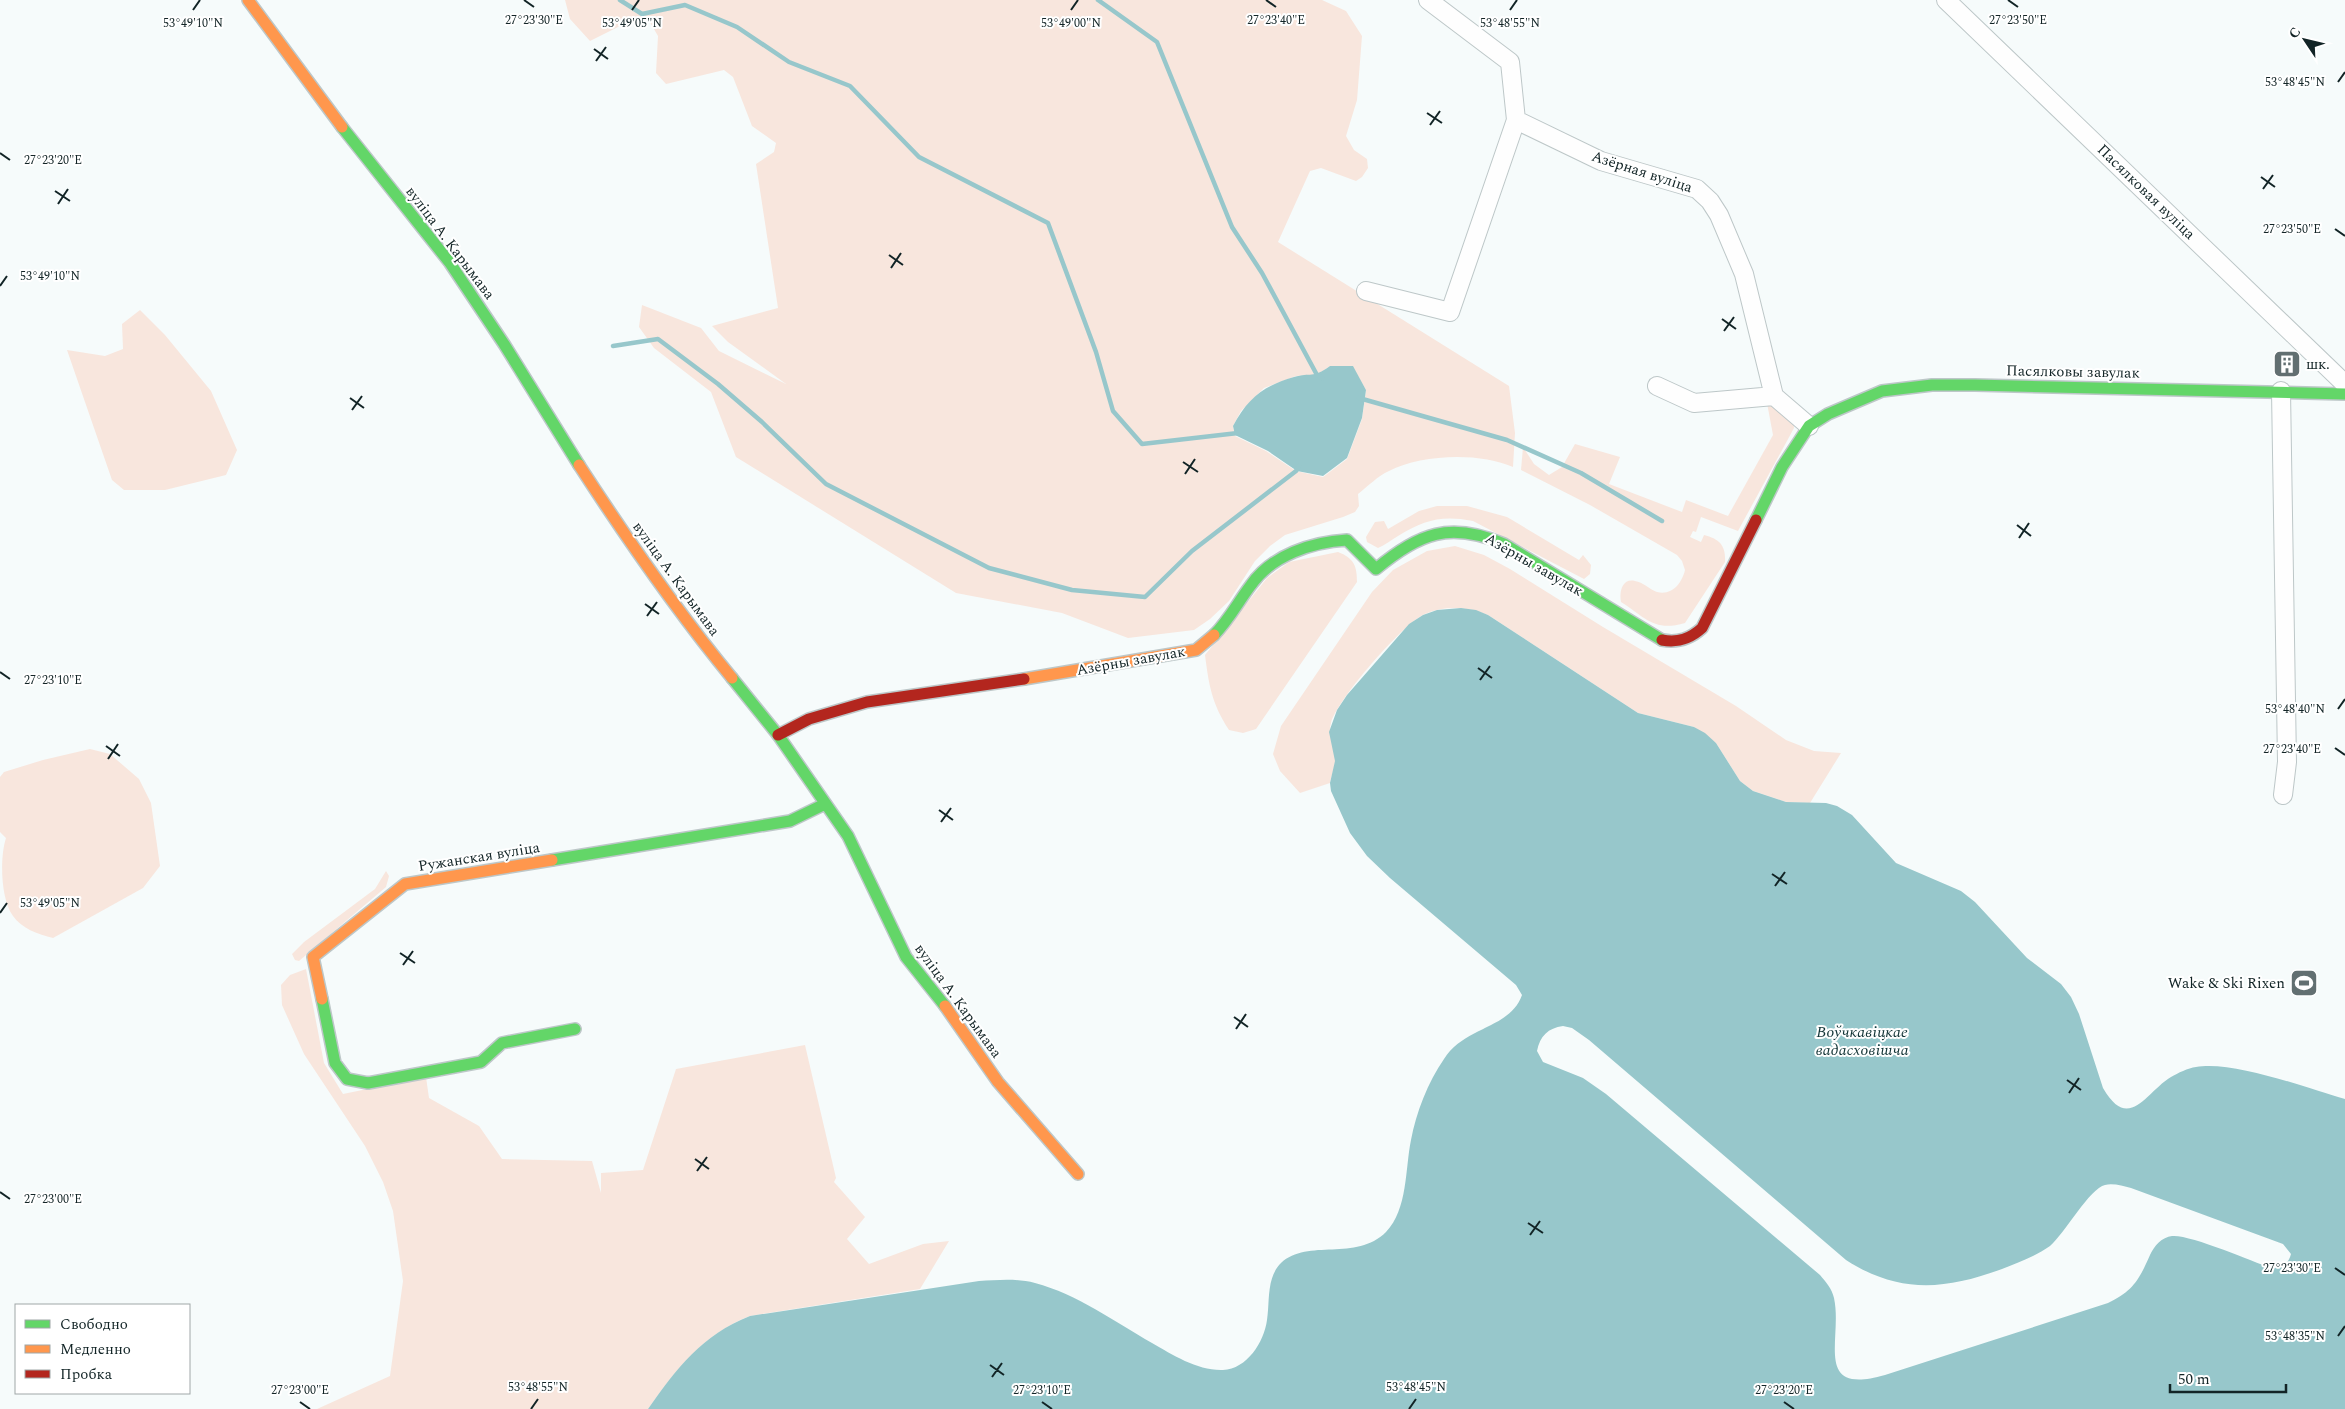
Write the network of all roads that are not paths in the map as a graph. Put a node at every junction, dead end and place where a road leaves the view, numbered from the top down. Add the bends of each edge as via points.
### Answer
1 (248, 0) edge
2 (1428, 0) edge
3 (1946, 0) edge
4 (1516, 120) junction
5 (1366, 291) dead end
6 (2345, 384) edge
7 (1657, 386) dead end
8 (2281, 391) junction
9 (2345, 394) edge
10 (1774, 396) junction
11 (1809, 426) junction
12 (778, 735) junction
13 (2283, 795) dead end
14 (824, 804) junction
15 (575, 1029) dead end
16 (1078, 1174) dead end

1 - 12 street, вуліца А. Карымава via 347,134 450,263 638,555 688,625
2 - 4 street via 1510,62
3 - 6 street, Пасялковая вуліца
4 - 5 street via 1450,312
4 - 10 street, Азёрная вуліца via 1601,162 1697,189 1710,201 1744,274
7 - 10 street via 1694,403
8 - 9 street, Пасялковы завулак
8 - 11 street, Пасялковы завулак via 1932,385 1882,391 1828,414
8 - 13 street via 2287,762
10 - 11 street
11 - 12 street, Азёрны завулак via 1782,467 1702,628 1695,636 1683,641 1660,639 1504,544 1476,532 1449,531 1423,536 1399,549 1376,569 1347,540 1333,540 1289,555 1267,569 1252,583 1230,618 1196,650 867,702 809,719
12 - 14 street, вуліца А. Карымава
14 - 15 street, Ружанская вуліца via 790,821 406,884 313,957 335,1063 347,1079 368,1083 481,1062 502,1043
14 - 16 street, вуліца А. Карымава via 848,836 906,957 957,1021 998,1082

